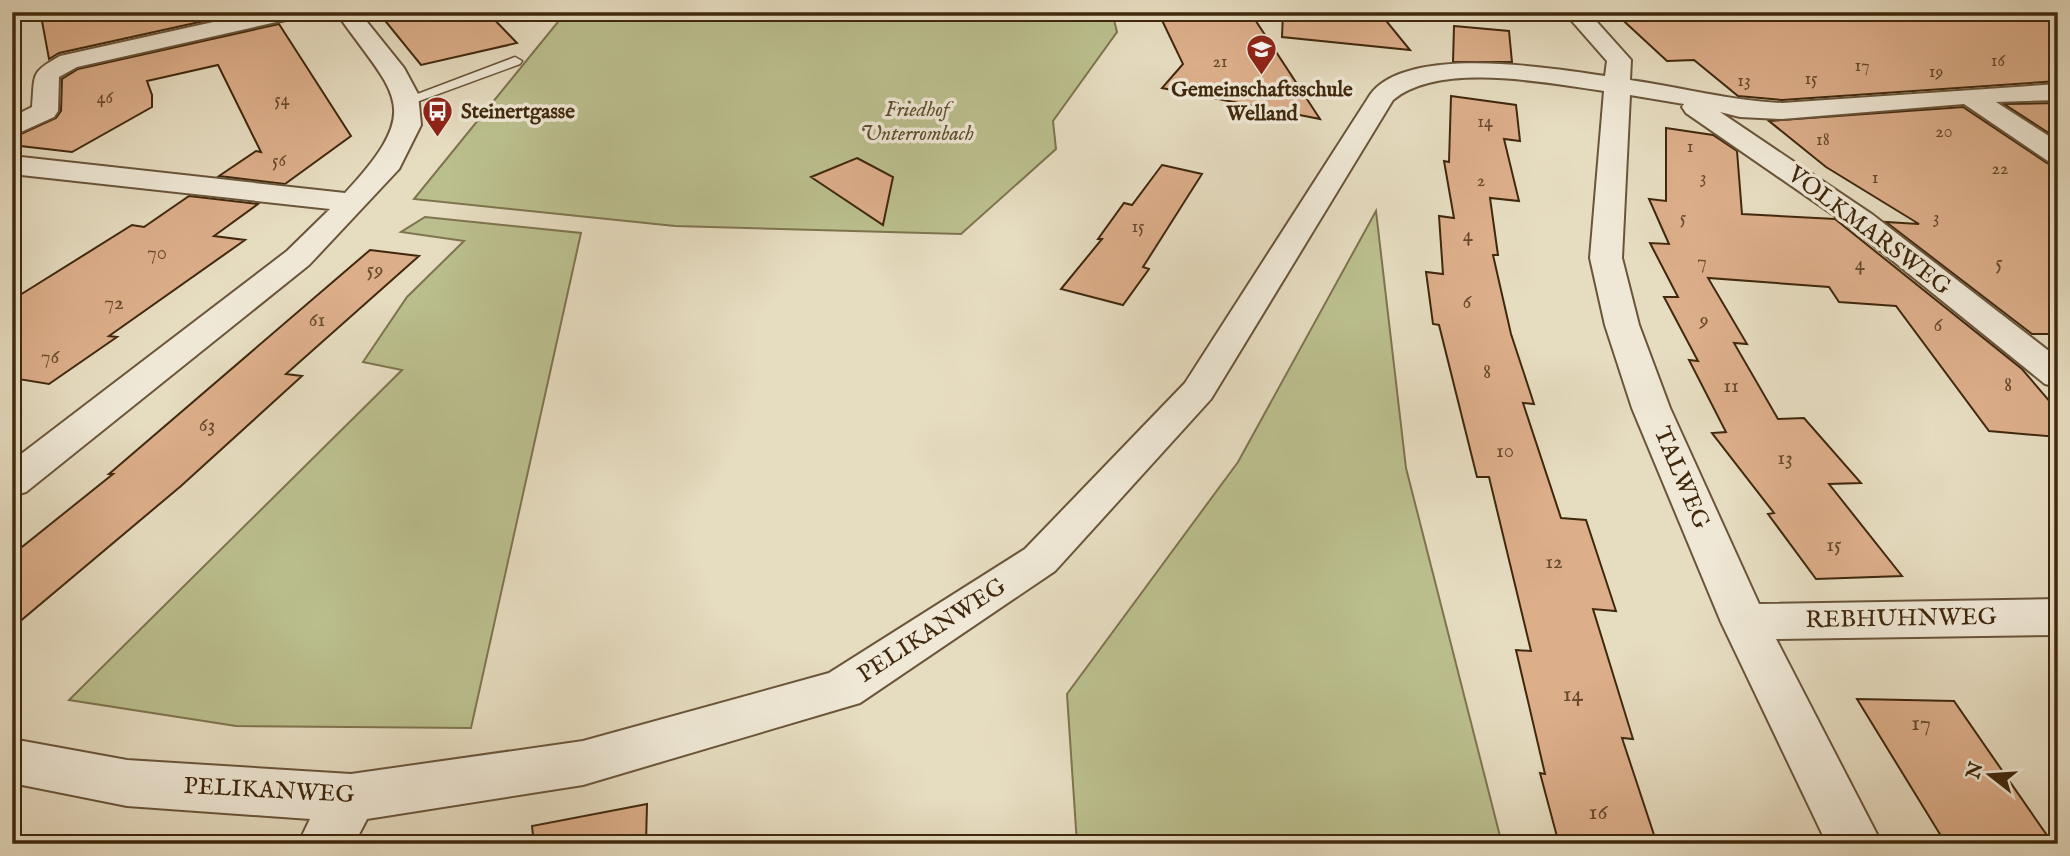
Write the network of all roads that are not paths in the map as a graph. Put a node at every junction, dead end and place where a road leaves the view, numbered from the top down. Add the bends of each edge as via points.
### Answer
1 (290, 12) edge
2 (347, 12) edge
3 (1575, 12) edge
4 (515, 61) dead end
5 (1619, 86) junction
6 (2058, 92) edge
7 (1676, 94) junction
8 (1969, 96) junction
9 (406, 101) junction
10 (12, 128) edge
11 (2058, 155) edge
12 (12, 165) edge
13 (353, 203) junction
14 (2058, 376) edge
15 (12, 482) edge
16 (2058, 617) edge
17 (1744, 622) junction
18 (12, 761) edge
19 (351, 799) junction
20 (325, 844) edge
21 (1855, 844) edge

1 - 10 street via 69,61 47,74 45,111
2 - 9 street via 395,73
3 - 5 street, TALWEG via 1619,61
4 - 9 lane
5 - 7 street, PELIKANWEG
5 - 17 street, TALWEG via 1606,258 1612,285 1651,408
5 - 19 street, PELIKANWEG via 1525,72 1475,70 1422,76 1394,86 1383,95 1347,150 1198,391 1040,561 843,689 583,763
6 - 8 street, PELIKANWEG
7 - 8 street, PELIKANWEG via 1740,109 1782,111
7 - 14 street, VOLKMARSWEG via 1862,220
8 - 11 street
9 - 13 street via 408,125 389,163
12 - 13 street
13 - 15 street via 298,258
16 - 17 street, REBHUHNWEG
17 - 21 street, TALWEG
18 - 19 street, PELIKANWEG via 127,782
19 - 20 street

